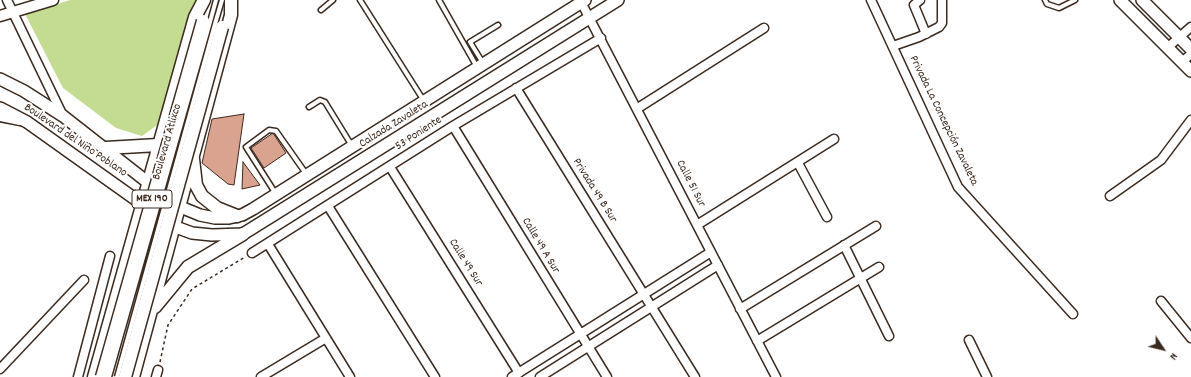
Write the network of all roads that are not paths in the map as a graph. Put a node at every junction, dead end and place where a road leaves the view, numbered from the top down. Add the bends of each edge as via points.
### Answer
1 (7, 0) edge
2 (53, 0) edge
3 (204, 0) edge
4 (208, 0) edge
5 (216, 0) edge
6 (222, 0) edge
7 (230, 0) edge
8 (333, 0) edge
9 (360, 0) edge
10 (439, 0) edge
11 (618, 0) edge
12 (871, 0) edge
13 (920, 0) edge
14 (942, 0) edge
15 (1045, 0) edge
16 (1075, 0) edge
17 (1120, 0) edge
18 (1142, 0) edge
19 (582, 1) edge
20 (321, 10) dead end
21 (13, 12) junction
22 (0, 16) edge
23 (590, 17) junction
24 (206, 21) junction
25 (219, 25) junction
26 (498, 25) dead end
27 (1191, 27) edge
28 (764, 28) dead end
29 (926, 34) junction
30 (601, 38) junction
31 (1179, 38) junction
32 (470, 42) junction
33 (464, 45) junction
34 (893, 46) junction
35 (1167, 48) junction
36 (1191, 49) edge
37 (1191, 54) edge
38 (1182, 62) junction
39 (481, 66) junction
40 (1191, 71) edge
41 (0, 79) edge
42 (516, 88) junction
43 (424, 102) junction
44 (309, 107) dead end
45 (0, 108) edge
46 (638, 108) junction
47 (0, 116) edge
48 (63, 116) junction
49 (1191, 120) edge
50 (27, 122) junction
51 (453, 126) junction
52 (834, 139) dead end
53 (158, 145) junction
54 (352, 147) junction
55 (106, 148) junction
56 (193, 159) junction
57 (798, 163) junction
58 (390, 167) junction
59 (307, 175) junction
60 (148, 181) junction
61 (277, 194) junction
62 (1110, 196) dead end
63 (142, 204) junction
64 (178, 206) junction
65 (328, 206) junction
66 (237, 216) junction
67 (827, 217) dead end
68 (698, 225) junction
69 (173, 226) junction
70 (876, 226) dead end
71 (242, 234) junction
72 (268, 244) junction
73 (844, 245) junction
74 (130, 246) junction
75 (711, 252) junction
76 (252, 253) road end
77 (166, 255) junction
78 (110, 256) dead end
79 (718, 265) junction
80 (879, 267) dead end
81 (860, 277) junction
82 (84, 280) dead end
83 (644, 294) junction
84 (1161, 302) dead end
85 (652, 307) junction
86 (740, 308) junction
87 (151, 311) junction
88 (1073, 314) dead end
89 (580, 334) junction
90 (888, 336) dead end
91 (326, 338) junction
92 (1191, 338) edge
93 (969, 340) dead end
94 (757, 342) junction
95 (588, 347) junction
96 (0, 369) edge
97 (515, 375) edge
98 (78, 377) edge
99 (94, 377) edge
100 (102, 377) edge
101 (109, 377) edge
102 (116, 377) edge
103 (125, 377) edge
104 (134, 377) edge
105 (261, 377) edge
106 (350, 377) edge
107 (435, 377) edge
108 (540, 377) edge
109 (607, 377) edge
110 (695, 377) edge
111 (776, 377) edge
112 (988, 377) edge

1 - 21 street
2 - 21 street
3 - 53 main road via 195,17
4 - 24 main road, Boulevard Atlixco / MEX 190
5 - 24 lane
6 - 25 lane
7 - 25 main road, Boulevard Atlixco / MEX 190
7 - 56 main road via 231,15
8 - 20 lane
9 - 43 lane
10 - 33 lane
11 - 23 main road, Calzada Zavaleta
12 - 34 street, Privada La Concepción Zavaleta
13 - 29 street via 914,5
14 - 29 street via 942,23
15 - 16 lane via 1047,4 1059,8
17 - 35 main road
18 - 31 main road
19 - 23 street, Calle 51 Sur
19 - 39 main road, Calzada Zavaleta
21 - 22 street
21 - 48 street
23 - 30 street, Calle 51 Sur
23 - 71 main road, Calzada Zavaleta
24 - 100 main road, Boulevard Atlixco / MEX 190, bridge
24 - 101 lane, bridge
25 - 102 lane, bridge
25 - 103 main road, Boulevard Atlixco / MEX 190, bridge
26 - 32 lane
27 - 31 street
28 - 46 street
29 - 34 street
30 - 42 street, 53 Poniente
30 - 46 street, Calle 51 Sur
31 - 35 street
31 - 36 main road
32 - 33 lane
32 - 39 lane
33 - 39 lane
34 - 88 street, Privada La Concepción Zavaleta via 958,187
35 - 38 main road
37 - 38 street
38 - 40 main road
39 - 43 main road, Calzada Zavaleta
41 - 48 main road, Boulevard del Niño Poblano
42 - 51 street, 53 Poniente
42 - 83 street, Privada 49 B Sur
43 - 54 main road, Calzada Zavaleta
44 - 54 lane via 320,100 325,102
45 - 50 main road, Boulevard del Niño Poblano
46 - 68 street, Calle 51 Sur
47 - 50 street
48 - 55 main road, Boulevard del Niño Poblano
49 - 62 street via 1160,160
50 - 63 main road, Boulevard del Niño Poblano
51 - 58 street, 53 Poniente
51 - 89 street, Calle 49 A Sur
52 - 57 street
53 - 55 main road
53 - 56 main road via 161,155 167,162 181,164
53 - 60 main road
54 - 59 main road, Calzada Zavaleta
55 - 60 main road, Boulevard del Niño Poblano
56 - 64 main road
56 - 66 main road via 196,185 202,196 217,208
57 - 67 street
57 - 68 street
58 - 65 street, 53 Poniente
58 - 97 street, Calle 49 Sur
59 - 61 main road, Calzada Zavaleta
59 - 61 lane via 276,131 269,130 246,147
60 - 63 main road
60 - 64 main road, Boulevard del Niño Poblano
61 - 66 main road, Calzada Zavaleta
63 - 69 main road, Boulevard del Niño Poblano
63 - 74 main road
64 - 66 main road, Calzada Zavaleta via 207,217
64 - 69 main road
65 - 72 street, 53 Poniente
65 - 107 street
68 - 75 street, Calle 51 Sur
69 - 71 main road via 199,234
69 - 77 main road
70 - 73 street
71 - 87 main road via 188,267
72 - 76 street, 53 Poniente
72 - 91 street
73 - 81 street
73 - 86 street
74 - 77 main road via 149,245
74 - 99 main road
75 - 79 street, Calle 51 Sur
75 - 83 street
77 - 87 main road
78 - 98 street
79 - 85 street
79 - 86 street, Calle 51 Sur
80 - 81 street
81 - 90 street
81 - 94 street
82 - 96 street
83 - 85 street, Privada 49 B Sur
83 - 89 street
84 - 92 street
85 - 95 street
85 - 110 street, Privada 49 B Sur
86 - 94 street, Calle 51 Sur
87 - 104 main road
89 - 95 street, Calle 49 A Sur
89 - 97 street
91 - 105 street
91 - 106 street
93 - 112 street
94 - 111 street, Calle 51 Sur
95 - 108 street
95 - 109 street, Calle 49 A Sur

